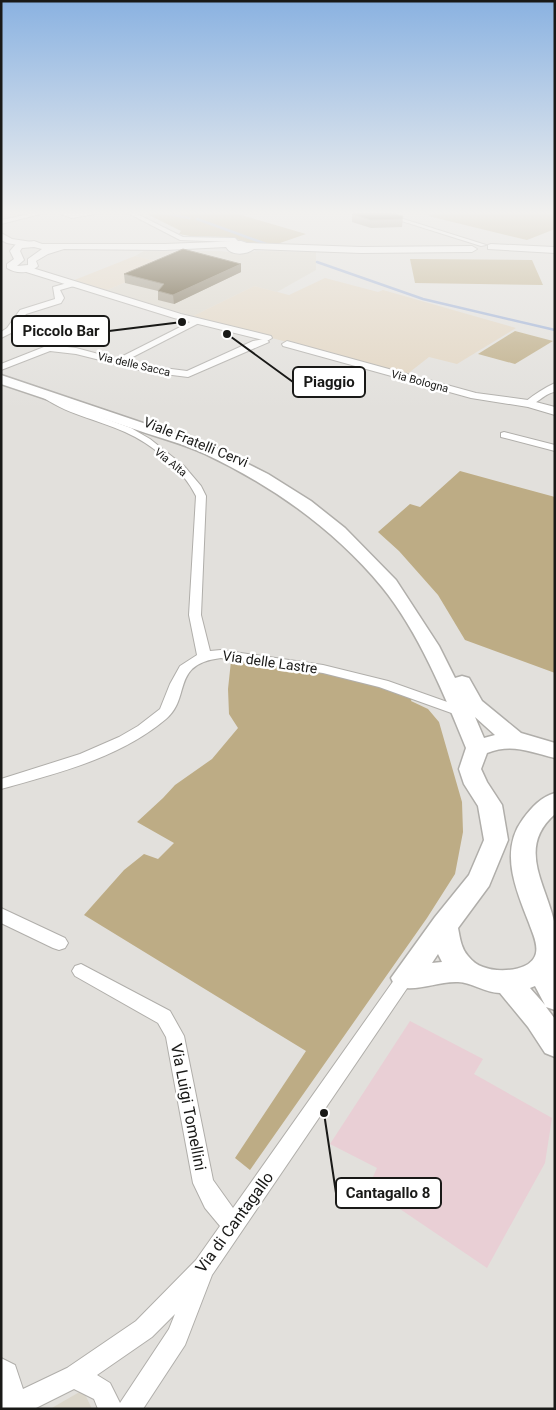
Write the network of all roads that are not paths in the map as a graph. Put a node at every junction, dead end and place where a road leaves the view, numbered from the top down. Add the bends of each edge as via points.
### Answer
1 (55, 278) edge
2 (71, 284) junction
3 (196, 321) junction
4 (1, 336) edge
5 (266, 340) junction
6 (120, 360) junction
7 (1, 367) edge
8 (1, 373) edge
9 (1, 379) edge
10 (555, 386) edge
11 (43, 392) junction
12 (528, 404) junction
13 (555, 411) edge
14 (504, 434) dead end
15 (555, 448) edge
16 (204, 655) junction
17 (462, 712) junction
18 (514, 739) junction
19 (477, 748) junction
20 (555, 751) edge
21 (1, 784) edge
22 (555, 800) edge
23 (1, 915) edge
24 (444, 924) junction
25 (59, 943) dead end
26 (541, 968) junction
27 (463, 970) junction
28 (81, 971) dead end
29 (405, 978) junction
30 (508, 982) junction
31 (555, 998) edge
32 (555, 1044) edge
33 (234, 1224) junction
34 (204, 1268) junction
35 (1, 1370) edge
36 (75, 1376) junction
37 (12, 1407) edge
38 (110, 1409) edge
39 (129, 1409) edge

1 - 2 street, Via Bologna
2 - 3 street, Via Bologna
2 - 4 street via 56,289 58,300 23,312 10,330
3 - 5 street, Via Bologna
3 - 6 street
5 - 6 street, Via delle Sacca via 188,374
5 - 12 street, Via Bologna via 286,337 290,341 287,344 322,355 475,396
6 - 7 street, Via delle Sacca via 49,348
8 - 18 main road, Viale Fratelli Cervi via 216,447 274,474 316,502 351,530 401,583 444,647 474,705
9 - 11 main road, Viale Fratelli Cervi
10 - 12 street
11 - 16 street, Via Alta via 54,403 130,431 182,468 199,488 195,615
11 - 17 main road, Viale Fratelli Cervi via 209,450 262,478 305,506 339,532 389,584 429,646
12 - 13 street, Via Bologna
14 - 15 street
16 - 17 street, Via delle Lastre via 221,654 323,669 383,684
16 - 21 street, Via delle Lastre via 183,669 167,711 142,732 91,756
17 - 19 main road, Viale Fratelli Cervi
18 - 19 main road, Viale Fratelli Cervi via 495,740
18 - 20 main road, Viale Fratelli Cervi
19 - 24 main road via 470,769 490,805 496,840 480,879
22 - 26 main road via 530,826 523,844 526,881 549,942 549,956
23 - 25 street
24 - 27 main road via 449,950
24 - 29 main road
26 - 30 main road via 529,976
26 - 31 main road
27 - 29 main road
27 - 30 main road via 485,980
28 - 33 street, Via Luigi Tomellini via 164,1017 175,1036 203,1183 214,1204
29 - 33 street, Via di Cantagallo
30 - 32 main road
33 - 34 street, Via di Cantagallo
34 - 36 street, Via di Cantagallo via 144,1329
34 - 39 street via 177,1337
35 - 37 street via 7,1373
36 - 37 street, Via di Cantagallo
36 - 38 street via 102,1391

